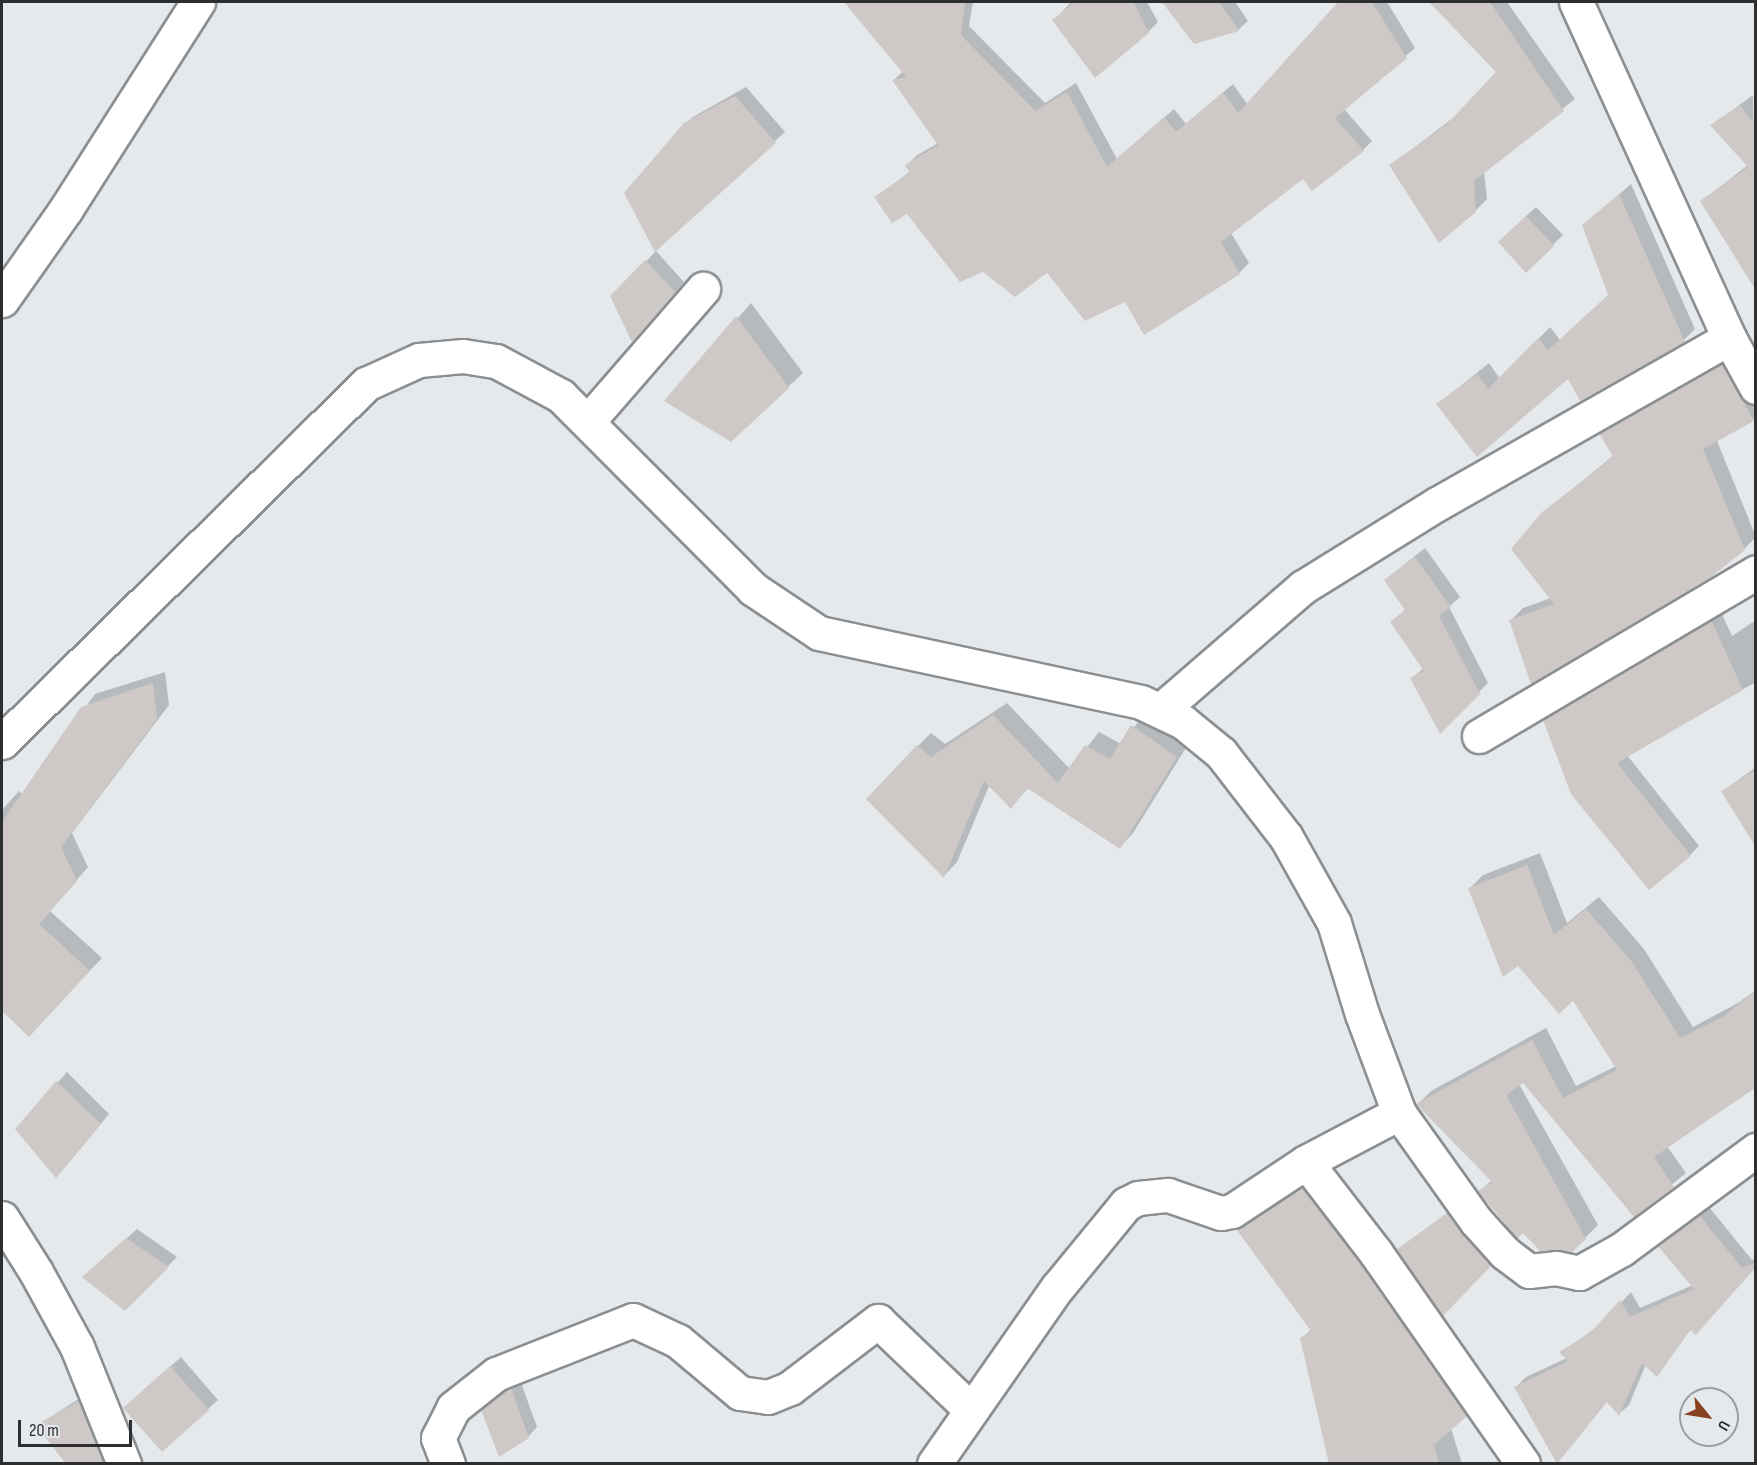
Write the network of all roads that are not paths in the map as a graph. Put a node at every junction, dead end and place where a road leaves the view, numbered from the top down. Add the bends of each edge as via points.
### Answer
1 (198, 2) edge
2 (1576, 2) edge
3 (703, 289) dead end
4 (2, 300) edge
5 (1729, 338) junction
6 (1755, 387) edge
7 (589, 420) junction
8 (1755, 572) edge
9 (1162, 710) junction
10 (1479, 736) dead end
11 (2, 742) edge
12 (1399, 1113) junction
13 (1755, 1150) edge
14 (1306, 1162) junction
15 (2, 1218) edge
16 (970, 1410) junction
17 (124, 1464) edge
18 (448, 1464) edge
19 (934, 1464) edge
20 (1523, 1464) edge

1 - 4 street via 66,209
2 - 5 street
3 - 7 street
5 - 6 street
5 - 9 street via 1437,504 1303,587
7 - 9 street via 753,590 819,633 1083,687
7 - 11 street via 561,396 496,361 463,356 419,360 366,384
8 - 10 street
9 - 12 street via 1221,753 1286,837 1334,923
12 - 13 street via 1476,1221 1505,1253 1529,1271 1556,1268 1579,1273 1622,1249
12 - 14 street
14 - 16 street via 1232,1211 1221,1213 1168,1195 1138,1198 1126,1204 1057,1288
14 - 20 street via 1376,1254
15 - 17 street via 77,1347
16 - 18 street via 878,1321 790,1388 768,1397 740,1393 678,1341 633,1320 496,1374 453,1408 438,1438
16 - 19 street

